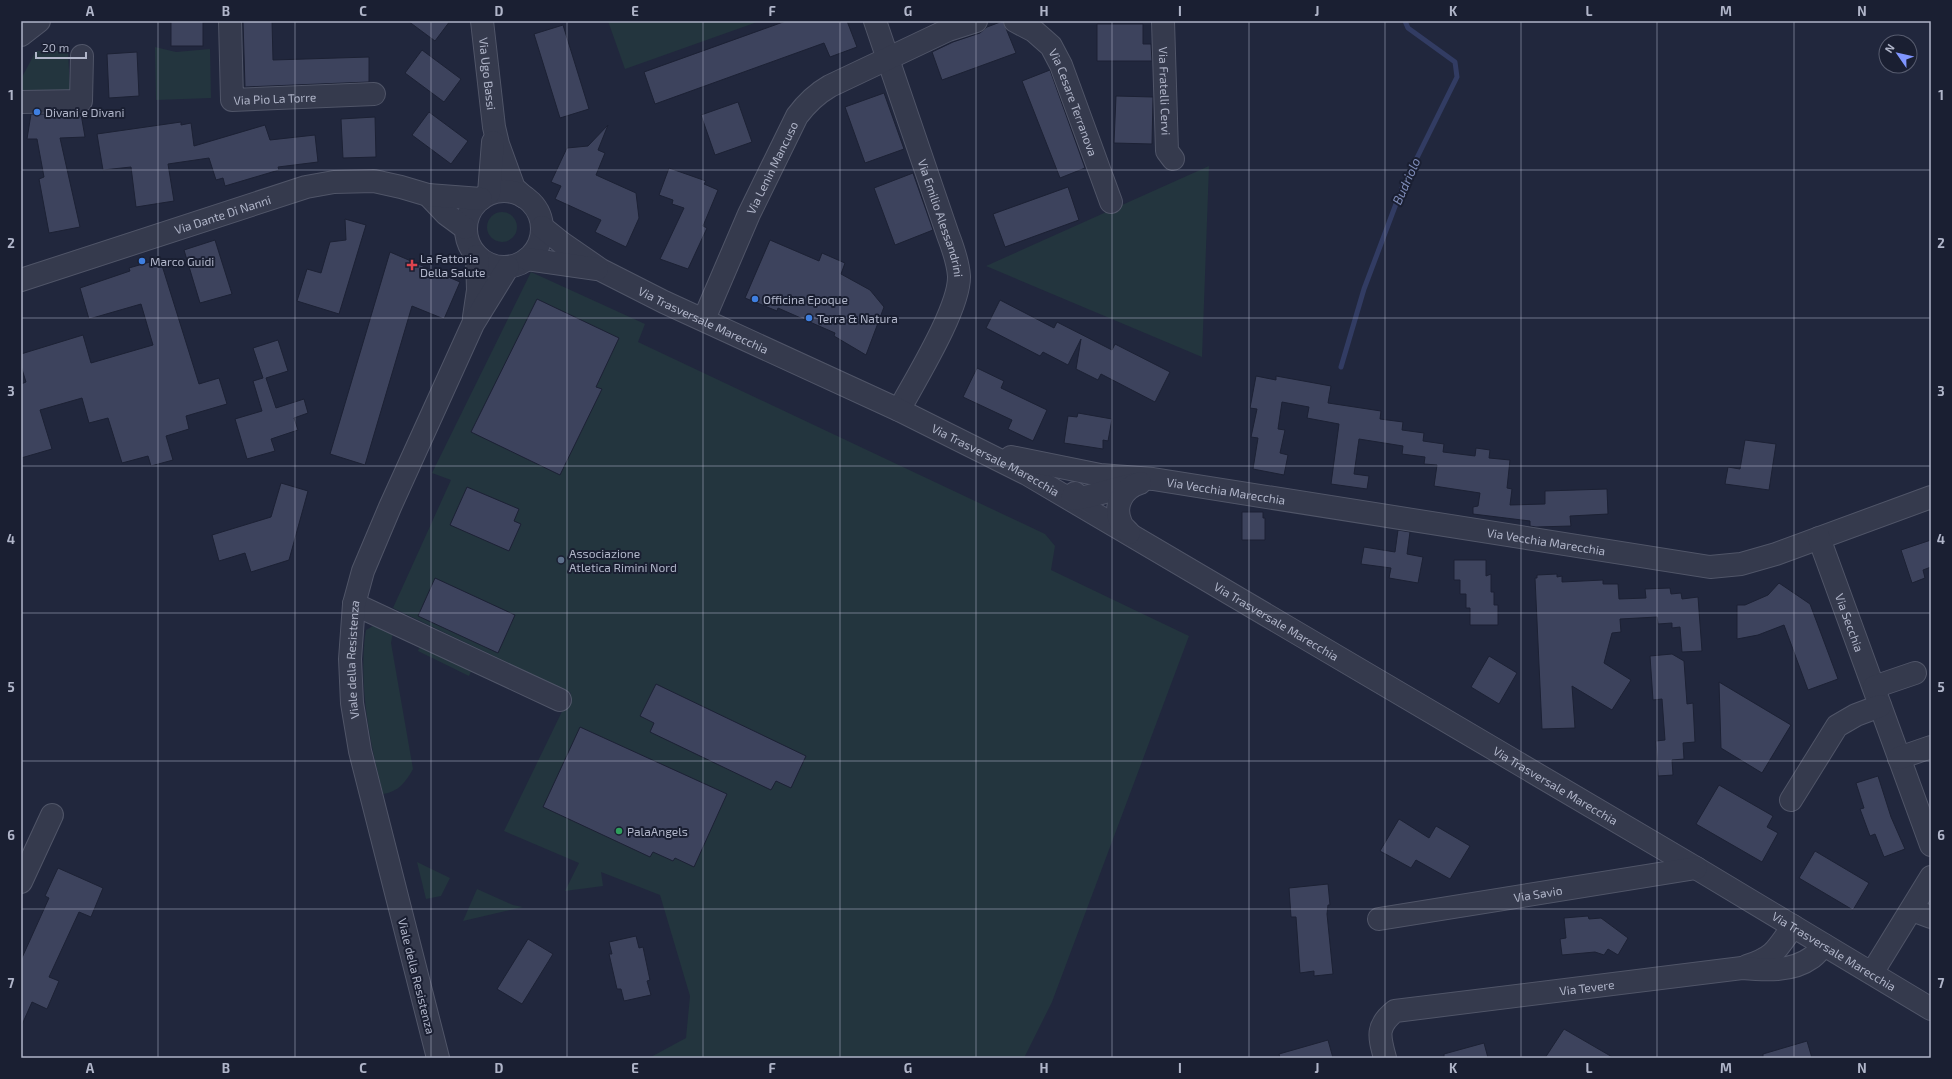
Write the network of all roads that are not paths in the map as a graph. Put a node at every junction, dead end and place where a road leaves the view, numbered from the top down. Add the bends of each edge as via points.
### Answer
1 (39, 21) edge
2 (230, 21) edge
3 (482, 21) edge
4 (875, 21) edge
5 (976, 21) edge
6 (1014, 21) edge
7 (1163, 21) edge
8 (951, 25) edge
9 (21, 35) edge
10 (82, 56) dead end
11 (888, 58) junction
12 (374, 94) dead end
13 (21, 102) edge
14 (494, 127) junction
15 (1173, 159) dead end
16 (428, 195) junction
17 (485, 196) junction
18 (524, 197) junction
19 (1111, 202) dead end
20 (465, 228) junction
21 (542, 228) junction
22 (477, 256) junction
23 (518, 263) junction
24 (601, 270) junction
25 (21, 280) edge
26 (704, 319) junction
27 (474, 324) junction
28 (899, 410) junction
29 (985, 452) junction
30 (1100, 475) junction
31 (1144, 482) junction
32 (1931, 497) edge
33 (1072, 499) junction
34 (1129, 533) junction
35 (1819, 538) junction
36 (354, 604) junction
37 (1915, 673) dead end
38 (1877, 697) junction
39 (560, 700) dead end
40 (1931, 747) edge
41 (1899, 758) junction
42 (1791, 800) dead end
43 (52, 815) dead end
44 (1931, 845) edge
45 (1696, 868) junction
46 (1931, 877) edge
47 (21, 882) edge
48 (1921, 914) edge
49 (1379, 918) dead end
50 (1793, 926) junction
51 (1824, 945) junction
52 (1742, 968) junction
53 (1872, 973) junction
54 (1931, 1009) edge
55 (438, 1058) edge
56 (1385, 1058) edge

1 - 9 street
2 - 12 street, Via Pio La Torre via 232,100
3 - 14 street, Via Ugo Bassi
4 - 11 street, Via Emilio Alessandrini
5 - 8 street
6 - 19 street, Via Cesare Terranova via 1034,31 1051,46 1061,65
7 - 15 street, Via Fratelli Cervi via 1167,151
8 - 11 street
10 - 13 street via 80,101
11 - 26 street, Via Lenin Mancuso via 820,92 797,116 749,214
11 - 28 street, Via Emilio Alessandrini via 957,262 959,278 944,326
14 - 17 street, Via Ugo Bassi
14 - 18 street, Via Ugo Bassi via 514,188
16 - 17 street, Via Dante Di Nanni
16 - 20 street via 446,214
16 - 25 street, Via Dante Di Nanni via 374,181 334,182 306,187
17 - 18 street via 501,191 513,192
17 - 20 street via 467,216
18 - 21 street via 539,215
20 - 22 street via 470,248
21 - 23 street via 535,250
21 - 24 street, Via Trasversale Marecchia
22 - 23 street via 497,267
22 - 27 street, Viale della Resistenza via 478,290
23 - 24 street, Via Trasversale Marecchia
23 - 27 street, Viale della Resistenza
24 - 26 street, Via Trasversale Marecchia
26 - 28 street, Via Trasversale Marecchia
27 - 36 street, Viale della Resistenza via 390,507 363,572
28 - 29 street, Via Trasversale Marecchia
29 - 30 street, Via Vecchia Marecchia
29 - 33 street, Via Trasversale Marecchia
30 - 31 street, Via Vecchia Marecchia
30 - 33 street, Via Vecchia Marecchia via 1089,477 1076,488
31 - 33 street, Via Vecchia Marecchia
31 - 34 street via 1123,493 1120,502 1121,523
31 - 35 street, Via Vecchia Marecchia via 1710,568 1741,564
32 - 35 street, Via Vecchia Marecchia
33 - 34 street, Via Trasversale Marecchia
34 - 45 street, Via Trasversale Marecchia
35 - 38 street, Via Secchia
36 - 39 street
36 - 55 street, Viale della Resistenza via 350,659 352,703 360,751
37 - 38 street
38 - 41 street, Via Secchia
38 - 42 street via 1837,726
40 - 41 street
41 - 44 street, Via Secchia
43 - 47 street
45 - 49 street, Via Savio
45 - 50 street, Via Trasversale Marecchia
46 - 48 street
48 - 53 street
50 - 51 street, Via Trasversale Marecchia
50 - 52 street via 1775,953
51 - 52 street, Via Tevere via 1810,960 1787,968
51 - 53 street, Via Trasversale Marecchia
52 - 56 street, Via Tevere via 1396,1011 1386,1018 1381,1027 1379,1037
53 - 54 street, Via Trasversale Marecchia

